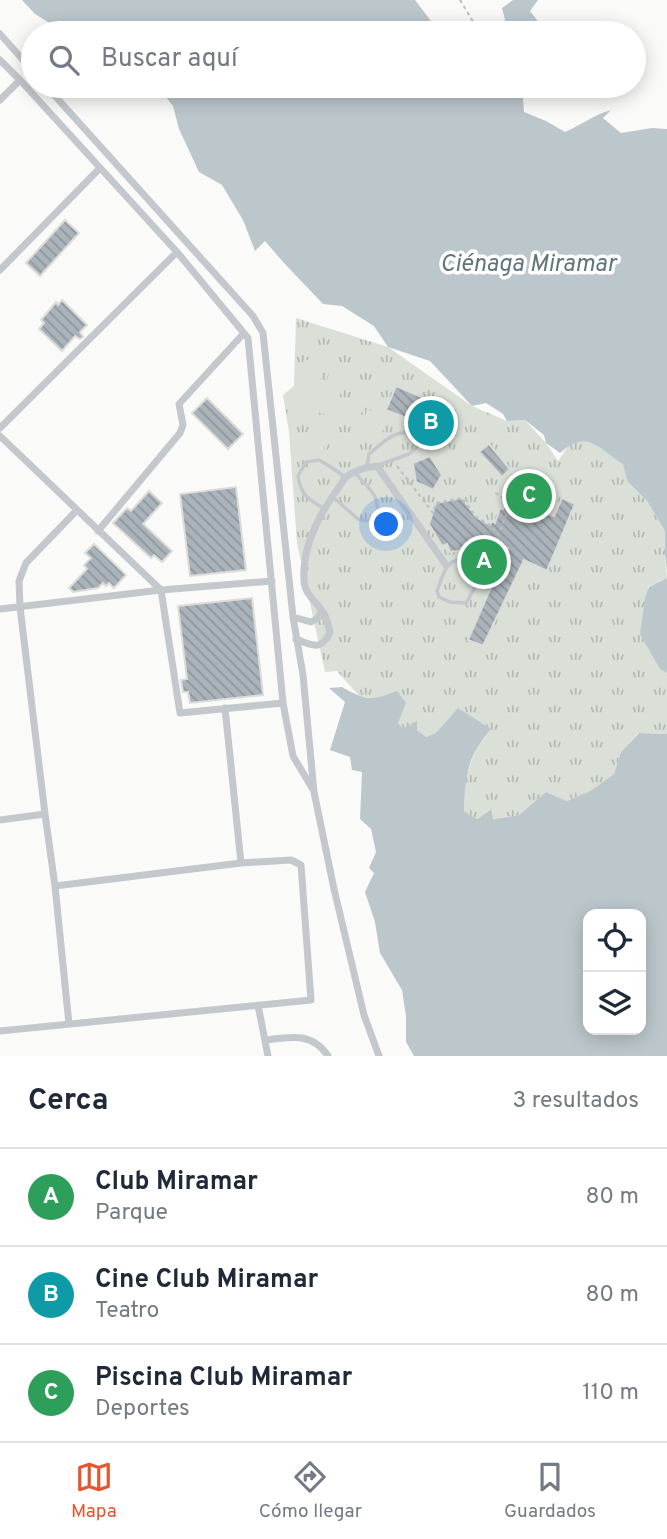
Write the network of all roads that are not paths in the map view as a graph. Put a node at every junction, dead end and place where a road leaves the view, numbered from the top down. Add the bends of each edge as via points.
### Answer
1 (0, 34) edge
2 (21, 58) edge
3 (0, 60) edge
4 (20, 80) joint
5 (36, 98) edge
6 (57, 98) edge
7 (0, 100) edge
8 (100, 168) junction
9 (177, 252) junction
10 (0, 270) edge
11 (244, 333) junction
12 (0, 428) edge
13 (0, 436) edge
14 (377, 466) junction
15 (367, 467) junction
16 (354, 472) junction
17 (346, 477) junction
18 (332, 497) junction
19 (325, 509) junction
20 (76, 510) junction
21 (98, 531) junction
22 (446, 565) junction
23 (272, 581) junction
24 (161, 590) junction
25 (20, 607) junction
26 (0, 609) edge
27 (322, 611) junction
28 (293, 617) junction
29 (296, 639) junction
30 (283, 703) junction
31 (225, 708) junction
32 (314, 792) junction
33 (45, 814) junction
34 (0, 820) edge
35 (241, 863) junction
36 (55, 886) junction
37 (258, 1005) junction
38 (69, 1024) junction
39 (0, 1031) edge
40 (265, 1040) junction
41 (268, 1056) edge
42 (328, 1056) edge
43 (379, 1056) edge

1 - 2 street
3 - 4 street
4 - 7 street
5 - 8 street
6 - 28 street via 253,316 263,333
8 - 9 street
8 - 10 street
9 - 11 street
9 - 12 street
11 - 21 street via 179,404 180,433
11 - 23 street
13 - 20 street
14 - 15 street
14 - 15 lane via 409,454 417,447 417,439 403,431 391,435 369,454
14 - 22 street
15 - 16 street
16 - 17 street
16 - 18 lane via 377,498 376,516 358,519
17 - 18 street
17 - 19 lane via 319,460 306,462 298,476 300,488
18 - 19 street
19 - 27 street via 307,548 303,582
20 - 21 street
20 - 25 street via 26,563 19,581
21 - 24 street
22 - 22 lane via 455,559 482,558 486,562 466,603 439,597
23 - 24 street
23 - 30 street
24 - 25 street
24 - 31 street via 180,713
25 - 26 street
25 - 33 street
27 - 28 street via 311,622
27 - 29 street via 330,632 326,640 311,645
28 - 29 street
29 - 32 street
30 - 31 street
30 - 32 street via 293,756
31 - 35 street
32 - 43 street via 364,1015
33 - 34 street
33 - 36 street
35 - 36 street
35 - 37 street via 291,860 301,865 311,1000
36 - 38 street
37 - 38 street
37 - 40 street
38 - 39 street
40 - 41 street
40 - 42 street via 309,1038

